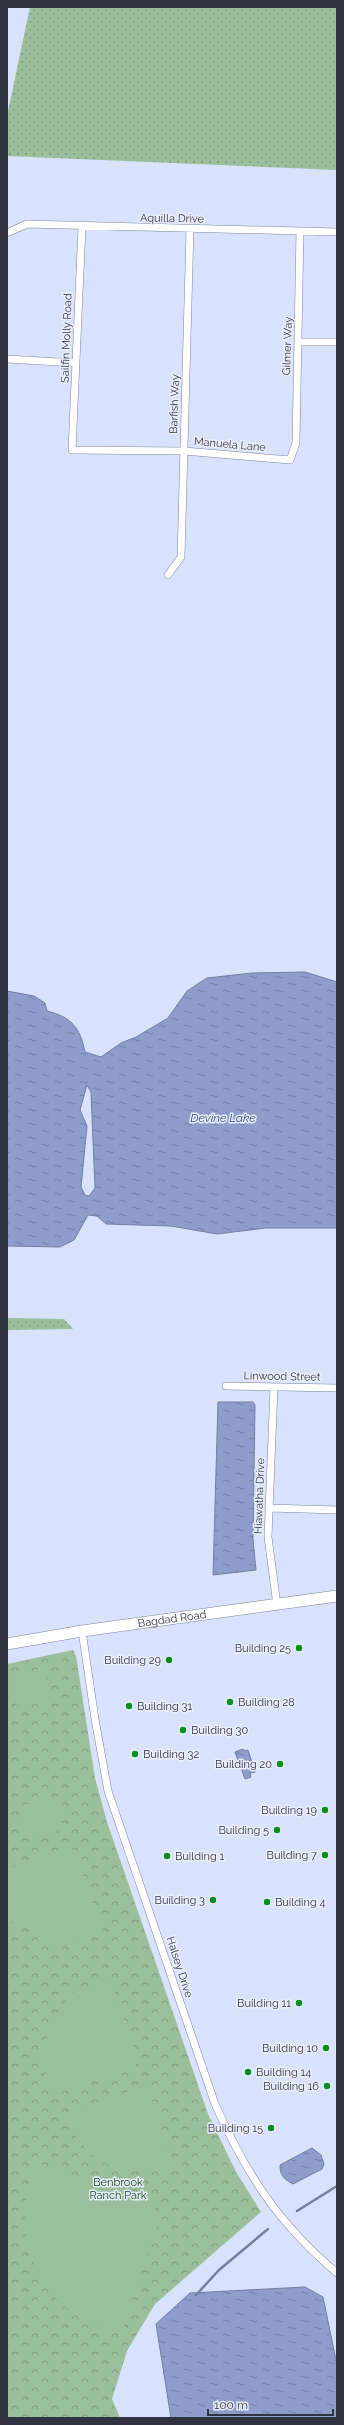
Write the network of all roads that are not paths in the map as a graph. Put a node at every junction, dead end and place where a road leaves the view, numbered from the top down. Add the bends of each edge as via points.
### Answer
1 (82, 227) junction
2 (190, 229) junction
3 (300, 231) junction
4 (8, 232) dead end
5 (337, 232) edge
6 (298, 342) junction
7 (337, 342) edge
8 (7, 359) edge
9 (76, 363) junction
10 (72, 450) joint
11 (184, 451) junction
12 (290, 460) joint
13 (168, 575) dead end
14 (226, 1386) dead end
15 (274, 1387) junction
16 (337, 1388) edge
17 (270, 1508) junction
18 (337, 1510) edge
19 (337, 1596) edge
20 (277, 1605) junction
21 (82, 1632) junction
22 (7, 1644) edge
23 (337, 2273) edge

1 - 2 street, Aquilla Drive
1 - 4 street, Aquilla Drive via 27,224
1 - 9 street, Sailfin Molly Road
2 - 3 street, Aquilla Drive
2 - 11 street, Barfish Way
3 - 5 street, Aquilla Drive
3 - 6 street, Gilmer Way
6 - 7 street
6 - 12 street, Gilmer Way via 296,443
8 - 9 street
9 - 10 street, Sailfin Molly Road
10 - 11 street, Manuela Lane
11 - 12 street, Manuela Lane
11 - 13 street, Barfish Way via 181,557
14 - 15 street, Linwood Street
15 - 16 street, Linwood Street
15 - 17 street, Hiawatha Drive
17 - 18 street
17 - 20 street, Hiawatha Drive via 268,1537
19 - 20 street, Bagdad Road
20 - 21 street, Bagdad Road
21 - 22 street, Bagdad Road
21 - 23 street, Halsey Drive via 108,1791 215,2104 237,2151 264,2196 300,2238

